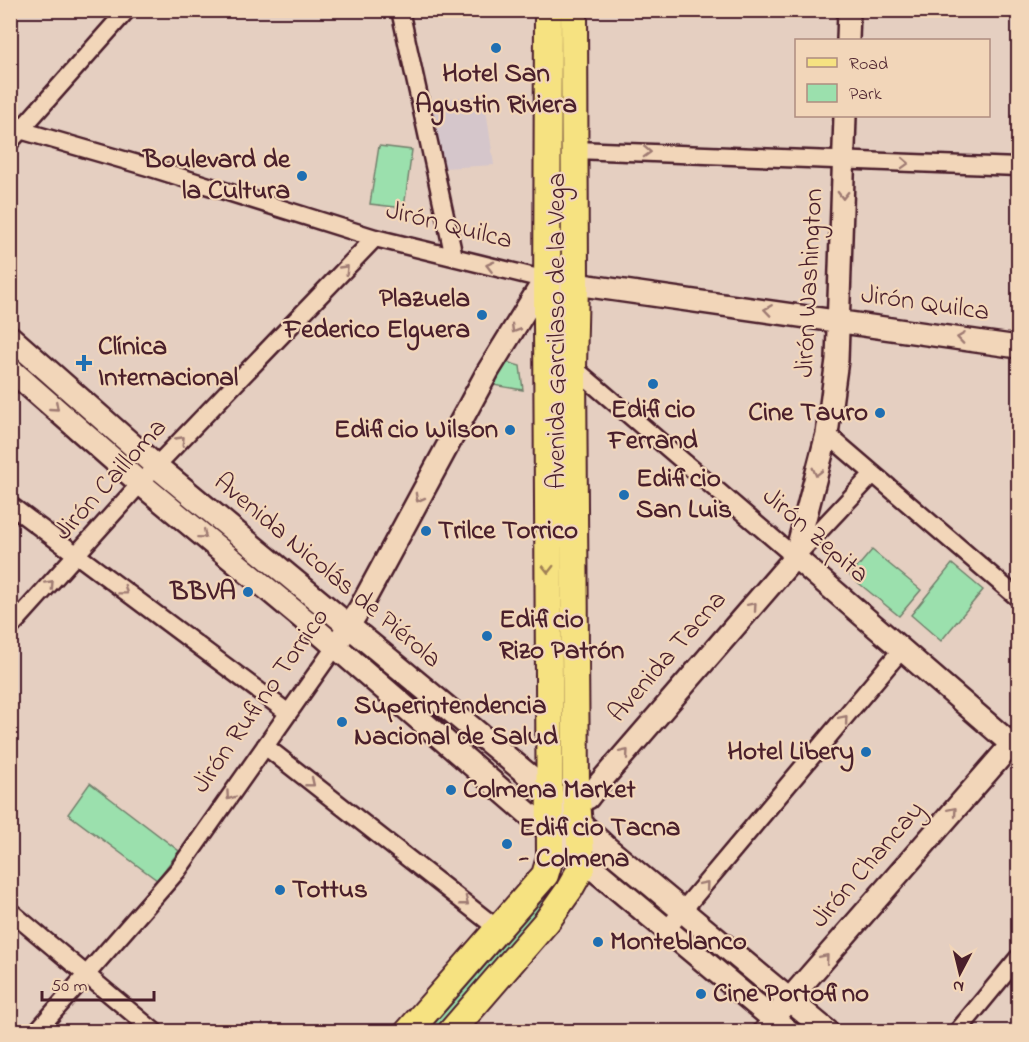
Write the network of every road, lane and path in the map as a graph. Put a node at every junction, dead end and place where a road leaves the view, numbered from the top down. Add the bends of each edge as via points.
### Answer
1 (127, 10) edge
2 (400, 10) edge
3 (548, 10) edge
4 (574, 10) edge
5 (589, 10) edge
6 (849, 10) edge
7 (848, 39) edge
8 (845, 117) edge
9 (15, 136) edge
10 (582, 150) junction
11 (844, 160) junction
12 (1018, 167) edge
13 (375, 237) junction
14 (454, 257) junction
15 (547, 280) junction
16 (581, 284) junction
17 (840, 321) junction
18 (10, 337) edge
19 (1018, 347) edge
20 (10, 369) edge
21 (579, 372) junction
22 (827, 434) junction
23 (156, 465) junction
24 (873, 474) junction
25 (141, 483) junction
26 (10, 505) edge
27 (77, 555) junction
28 (795, 557) junction
29 (1018, 598) edge
30 (348, 626) junction
31 (10, 627) edge
32 (335, 646) junction
33 (902, 649) junction
34 (287, 712) junction
35 (1016, 744) edge
36 (265, 746) junction
37 (550, 795) junction
38 (588, 798) junction
39 (584, 827) junction
40 (552, 834) junction
41 (588, 863) junction
42 (10, 911) edge
43 (683, 911) junction
44 (498, 929) junction
45 (667, 929) junction
46 (1018, 958) edge
47 (86, 976) junction
48 (790, 998) junction
49 (774, 1027) edge
50 (36, 1032) edge
51 (155, 1032) edge
52 (408, 1032) edge
53 (451, 1032) edge
54 (464, 1032) edge
55 (828, 1032) edge
56 (957, 1032) edge

1 - 9 street
2 - 14 street
3 - 15 main road, Avenida Garcilaso de la Vega
4 - 10 main road, Avenida Garcilaso de la Vega
5 - 10 main road, Avenida Garcilaso de la Vega
6 - 7 street
8 - 11 street, Jirón Washington
9 - 13 street, Jirón Quilca via 130,162
10 -> 11 street
10 - 16 main road, Avenida Garcilaso de la Vega
11 -> 12 street
11 -> 17 street, Jirón Washington
13 - 14 street, Jirón Quilca
23 -> 13 street, Jirón Cailloma
15 -> 14 street, Jirón Quilca
15 - 16 street, Jirón Quilca
15 -> 30 street, Jirón Rufino Torrico via 488,371
15 -> 37 main road, Avenida Garcilaso de la Vega
17 -> 16 street, Jirón Quilca
16 - 21 main road, Avenida Garcilaso de la Vega
19 -> 17 street, Jirón Quilca
17 - 22 street, Jirón Washington
18 - 23 main road, Avenida Nicolás de Piérola
20 -> 25 main road, Avenida Nicolás de Piérola
21 - 28 street, Jirón Zepita
21 - 38 main road, Avenida Garcilaso de la Vega
21 - 39 main road, Avenida Garcilaso de la Vega via 576,787
22 - 24 street
22 -> 28 street, Jirón Washington
23 - 25 street, Jirón Cailloma
23 - 30 main road, Avenida Nicolás de Piérola
24 - 28 street
24 - 29 street
25 - 27 street, Jirón Cailloma
25 -> 32 main road, Avenida Nicolás de Piérola
26 - 27 street
31 -> 27 street, Jirón Cailloma
27 -> 34 street
28 - 33 street, Jirón Zepita
38 -> 28 street, Avenida Tacna
30 - 32 street, Jirón Rufino Torrico
30 - 37 main road, Avenida Nicolás de Piérola
32 - 34 street, Jirón Rufino Torrico
32 - 40 main road, Avenida Nicolás de Piérola
33 - 35 street, Jirón Zepita
43 -> 33 street
34 - 36 street, Jirón Rufino Torrico
48 -> 35 street, Jirón Chancay
36 -> 44 street
36 -> 47 street, Jirón Rufino Torrico via 177,870
37 - 39 main road, Avenida Nicolás de Piérola
37 - 40 main road, Avenida Garcilaso de la Vega
38 - 39 main road, Avenida Garcilaso de la Vega
39 - 41 main road, Avenida Garcilaso de la Vega
39 - 43 main road, Avenida Nicolás de Piérola
40 - 41 main road, Avenida Nicolás de Piérola
40 - 44 main road via 544,875
41 - 45 main road, Avenida Nicolás de Piérola
41 - 53 main road via 547,921
41 - 54 main road via 586,888
42 - 47 street
43 - 45 street
43 - 48 main road, Avenida Nicolás de Piérola
44 - 52 main road
45 - 49 main road, Avenida Nicolás de Piérola
46 - 56 street
47 - 50 street, Jirón Rufino Torrico
47 - 51 street
48 - 49 street, Jirón Chancay
48 - 55 main road, Avenida Nicolás de Piérola

